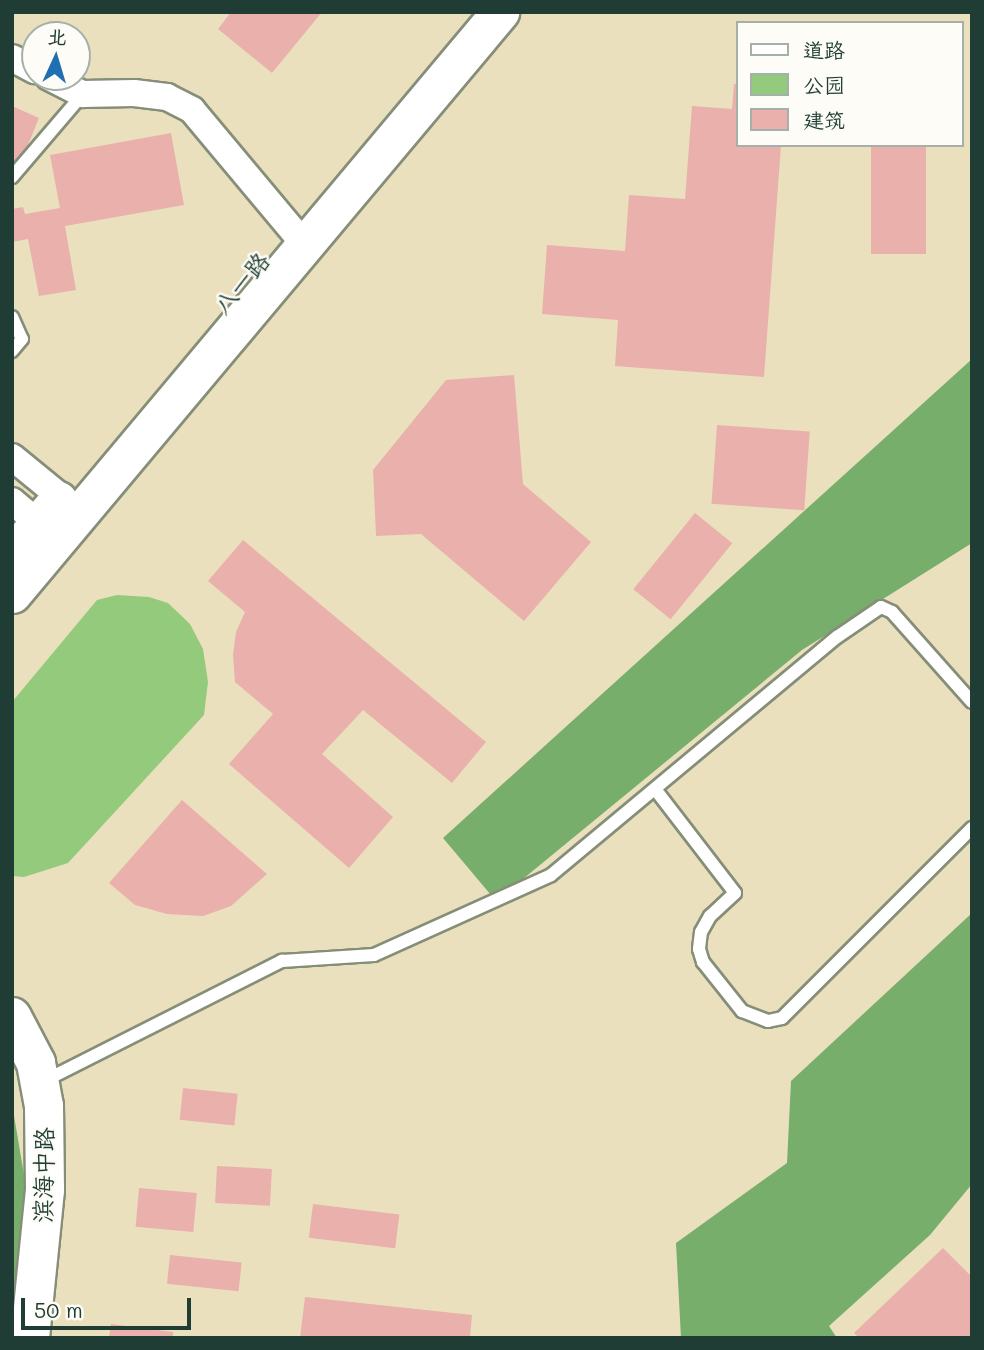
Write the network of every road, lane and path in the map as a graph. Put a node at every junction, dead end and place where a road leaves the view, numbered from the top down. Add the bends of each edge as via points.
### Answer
1 (469, 12) edge
2 (500, 12) edge
3 (77, 91) edge
4 (83, 94) junction
5 (12, 177) edge
6 (297, 235) junction
7 (12, 317) edge
8 (12, 351) edge
9 (12, 457) edge
10 (50, 515) edge
11 (12, 554) edge
12 (12, 594) edge
13 (972, 702) edge
14 (654, 789) junction
15 (972, 828) edge
16 (12, 1017) edge
17 (41, 1082) junction
18 (30, 1338) edge

1 - 6 main road
2 - 6 main road
3 - 4 street
4 - 5 lane
4 - 6 street via 167,97 192,110
6 - 10 main road
7 - 8 lane via 22,339
9 - 10 street
10 - 11 main road
10 - 12 main road
13 - 14 lane via 892,612 881,607 837,637
14 - 15 lane via 735,893 710,916 701,932 703,962 742,1012 768,1021 782,1018
14 - 17 lane via 551,875 374,955 282,961
16 - 17 highway, 滨海中路
17 - 18 highway, 滨海中路 via 45,1190

